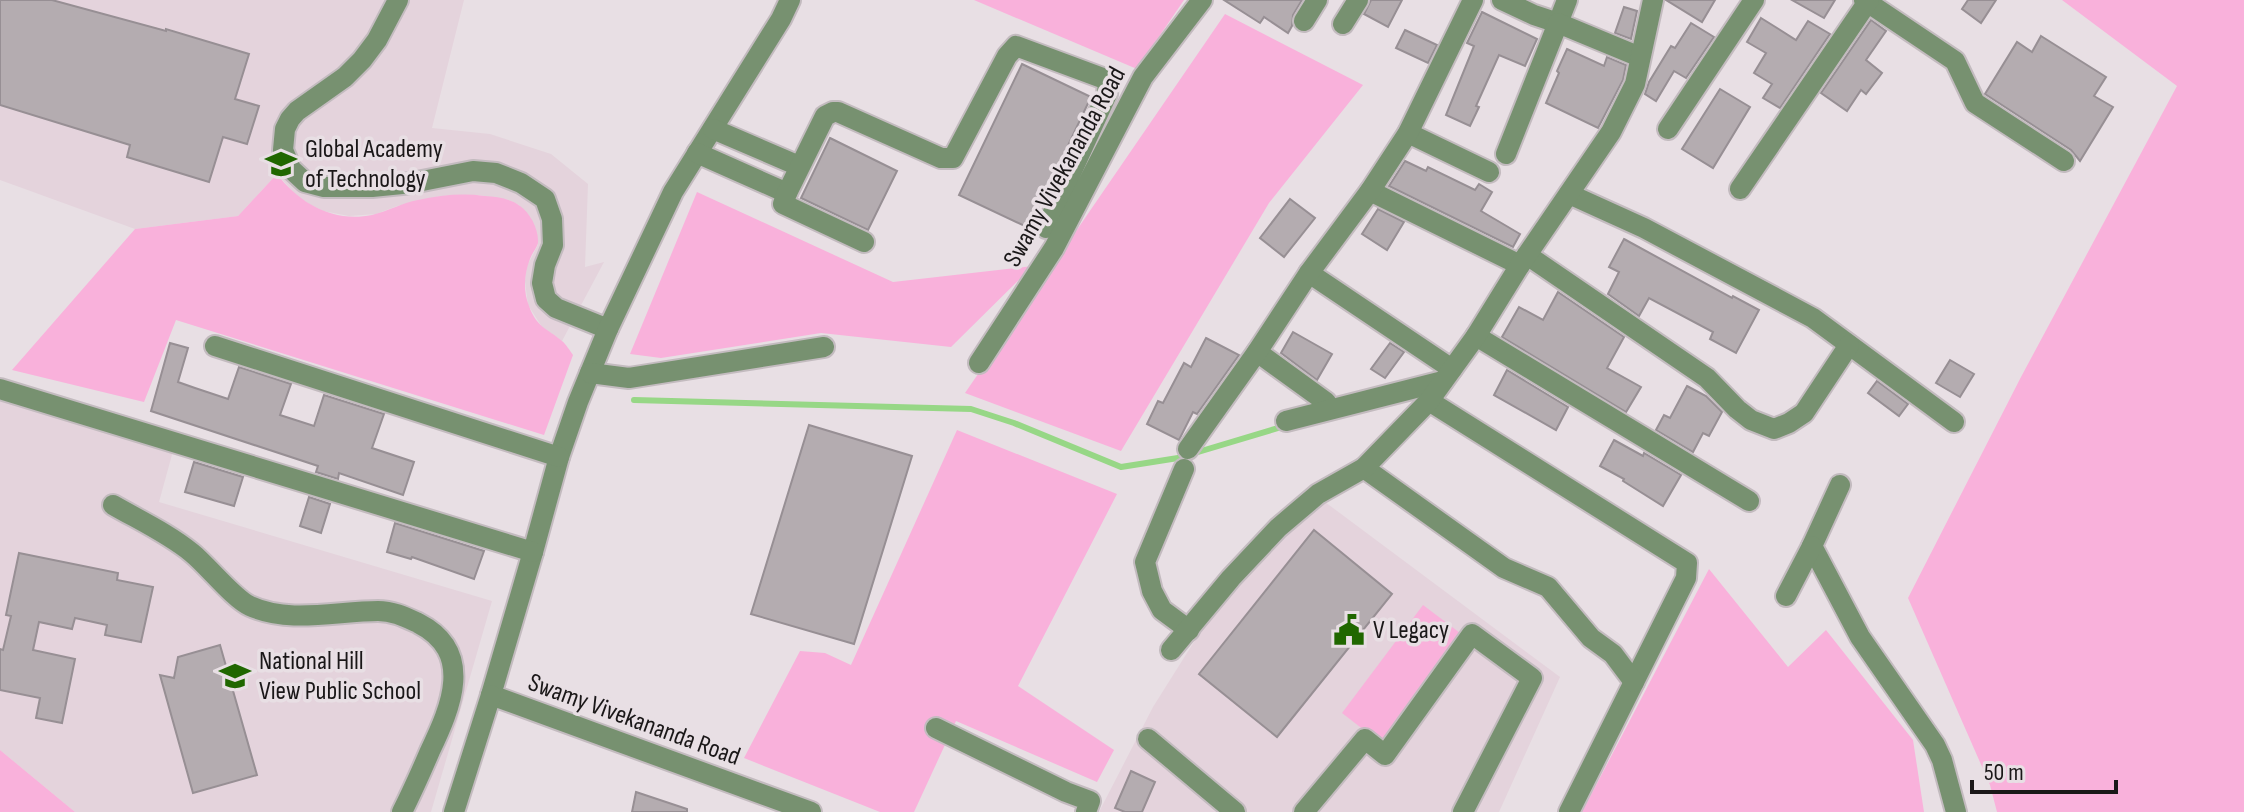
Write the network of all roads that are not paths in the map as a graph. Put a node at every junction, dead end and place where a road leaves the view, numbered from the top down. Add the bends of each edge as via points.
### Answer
1 (398, 0) edge
2 (790, 0) edge
3 (1202, 0) edge
4 (1317, 0) edge
5 (1358, 0) edge
6 (1473, 0) edge
7 (1502, 0) edge
8 (1567, 0) edge
9 (1653, 0) edge
10 (1754, 0) edge
11 (1867, 1) edge
12 (1304, 21) dead end
13 (1558, 23) junction
14 (1343, 24) dead end
15 (1640, 57) junction
16 (713, 129) junction
17 (1668, 129) dead end
18 (1408, 133) junction
19 (697, 153) junction
20 (1506, 154) dead end
21 (2064, 161) dead end
22 (799, 166) junction
23 (1489, 172) dead end
24 (1740, 189) dead end
25 (1370, 191) junction
26 (787, 193) junction
27 (1569, 194) junction
28 (1046, 228) dead end
29 (864, 242) dead end
30 (1523, 260) junction
31 (1309, 273) junction
32 (608, 329) junction
33 (1476, 336) junction
34 (1849, 345) junction
35 (215, 346) dead end
36 (824, 347) dead end
37 (1257, 352) junction
38 (979, 363) dead end
39 (590, 373) junction
40 (1448, 375) junction
41 (0, 389) edge
42 (1429, 401) junction
43 (1326, 402) dead end
44 (1286, 421) dead end
45 (1954, 422) dead end
46 (1188, 449) dead end
47 (559, 457) junction
48 (1364, 468) junction
49 (1184, 469) dead end
50 (1840, 485) dead end
51 (1749, 501) dead end
52 (113, 505) dead end
53 (1812, 546) junction
54 (533, 552) junction
55 (1786, 596) dead end
56 (1189, 630) junction
57 (1171, 650) dead end
58 (1634, 682) junction
59 (491, 695) junction
60 (936, 728) dead end
61 (1148, 739) dead end
62 (402, 812) edge
63 (454, 812) edge
64 (811, 812) edge
65 (1086, 812) edge
66 (1235, 812) edge
67 (1304, 812) edge
68 (1463, 812) edge
69 (1569, 812) edge
70 (1956, 812) edge

1 - 32 street via 362,60 290,119 283,150 291,169 305,182 324,187 412,183 473,171 521,183 545,199 552,219 553,245 542,283 546,299
2 - 16 street, Swamy Vivekananda Road
3 - 38 street, Swamy Vivekananda Road via 1143,77 1054,248
4 - 12 street
5 - 14 street
6 - 18 street
7 - 13 street
8 - 13 street
9 - 15 street
10 - 17 street
11 - 21 street via 1955,61 1975,103
11 - 24 street
13 - 15 street
13 - 20 street
15 - 27 street via 1635,84 1611,132
16 - 19 street, Swamy Vivekananda Road
16 - 22 street
18 - 23 street
18 - 25 street
19 - 26 street
19 - 32 street, Swamy Vivekananda Road
22 - 26 street
22 - 28 street via 825,116 833,112 941,158 953,158 1007,56 1021,47 1108,82
25 - 30 street
25 - 31 street
26 - 29 street via 786,207
27 - 30 street
27 - 34 street via 1751,284
30 - 33 street
30 - 34 street via 1707,378 1751,420 1774,429 1804,413
31 - 37 street
31 - 40 street
32 - 39 street, Swamy Vivekananda Road
33 - 40 street
33 - 51 street
34 - 45 street
35 - 47 street
36 - 39 street via 629,378
37 - 43 street
37 - 46 street
39 - 47 street, Swamy Vivekananda Road
40 - 42 street
40 - 44 street
41 - 54 street
42 - 48 street
42 - 58 street via 1687,563 1686,578
47 - 54 street, Swamy Vivekananda Road
48 - 56 street via 1318,494 1278,528
48 - 58 street via 1504,568 1548,587
49 - 56 street via 1145,562 1162,610
50 - 53 street
52 - 62 street via 191,552 249,606 286,614 396,613 441,639 450,653 454,686
53 - 55 street
53 - 70 street via 1860,637 1935,745
54 - 59 street, Swamy Vivekananda Road
56 - 57 street
58 - 69 street
59 - 63 street
59 - 64 street, Swamy Vivekananda Road
60 - 65 street via 1090,801
61 - 66 street
67 - 68 street via 1365,739 1385,755 1472,634 1532,678

